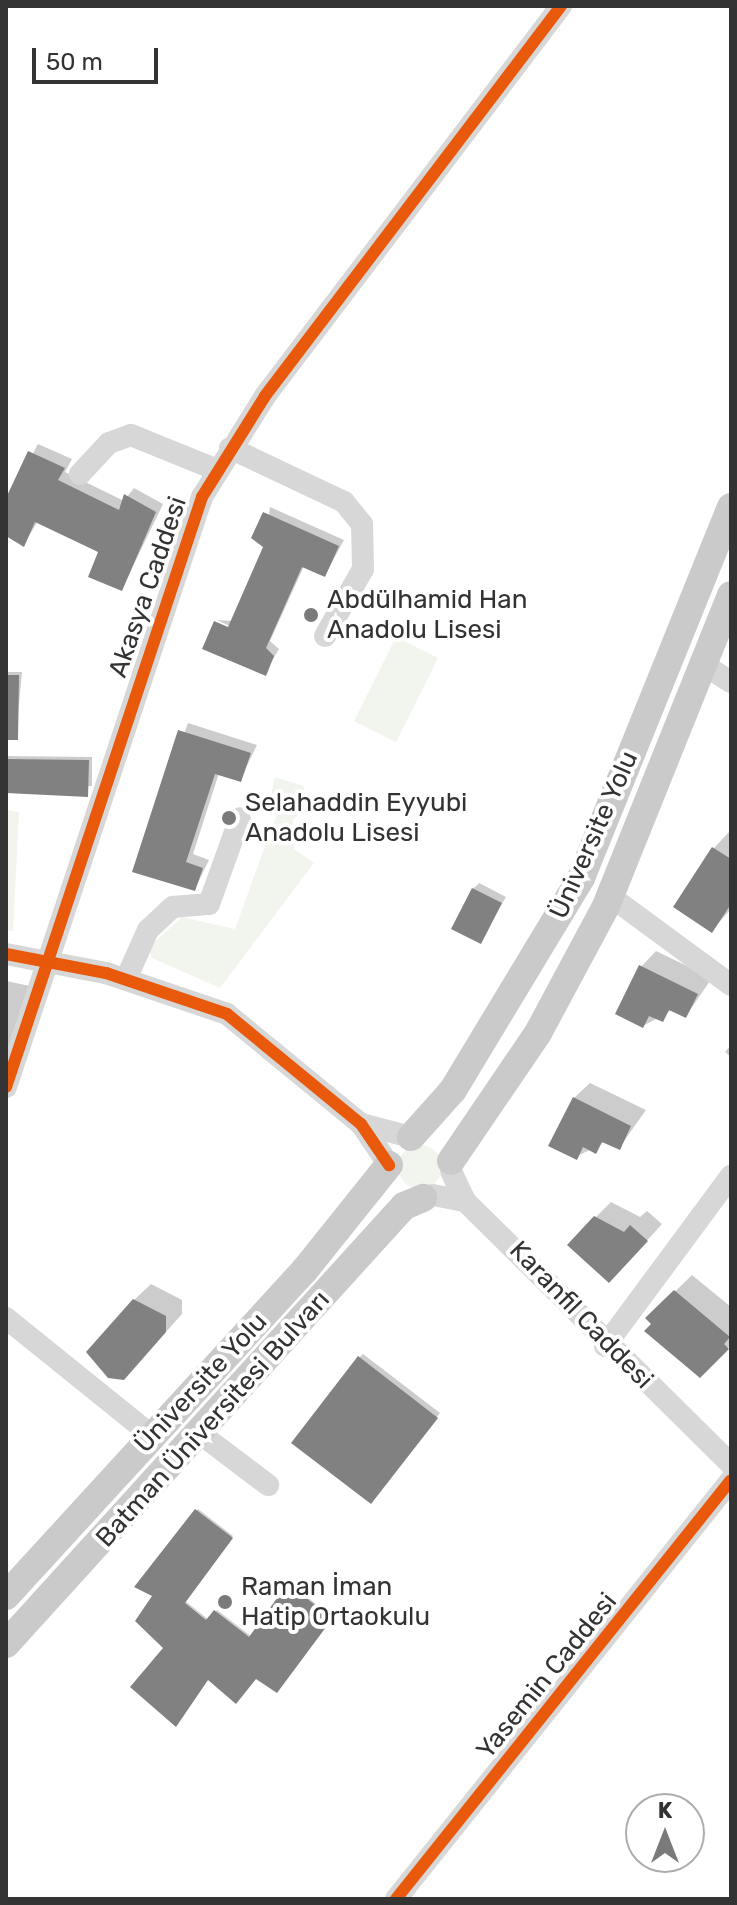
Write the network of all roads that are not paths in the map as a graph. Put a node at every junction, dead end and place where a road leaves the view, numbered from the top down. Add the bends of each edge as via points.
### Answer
1 (561, 6) edge
2 (230, 448) junction
3 (217, 470) junction
4 (80, 474) dead end
5 (731, 507) edge
6 (731, 595) edge
7 (325, 636) dead end
8 (703, 664) junction
9 (731, 682) edge
10 (240, 818) dead end
11 (610, 896) junction
12 (6, 954) edge
13 (51, 963) junction
14 (126, 979) junction
15 (731, 985) edge
16 (6, 1087) edge
17 (361, 1124) junction
18 (411, 1137) junction
19 (389, 1165) junction
20 (451, 1166) junction
21 (731, 1176) edge
22 (428, 1196) junction
23 (465, 1201) junction
24 (6, 1318) edge
25 (605, 1346) junction
26 (202, 1435) junction
27 (152, 1436) junction
28 (731, 1464) edge
29 (731, 1480) edge
30 (268, 1485) dead end
31 (6, 1596) edge
32 (6, 1644) edge
33 (396, 1899) edge

1 - 2 street, Akasya Caddesi
2 - 3 street, Akasya Caddesi
2 - 7 street via 344,502 362,524 363,569
3 - 4 street via 131,435 109,443
3 - 13 street, Akasya Caddesi via 183,540
5 - 18 main road, Üniversite Yolu via 581,878 470,1065
6 - 8 main road
8 - 9 street
8 - 11 main road
10 - 14 street via 209,904 173,907 148,930
11 - 15 street
11 - 20 main road via 538,1033
12 - 13 street
13 - 14 street
13 - 16 street, Akasya Caddesi
14 - 17 street via 227,1014
17 - 18 street
17 - 19 street
18 - 19 main road via 395,1148
18 - 20 main road via 440,1143
19 - 22 main road via 395,1186
19 - 27 main road, Üniversite Yolu via 304,1271
20 - 22 main road
20 - 23 street
21 - 25 street
22 - 23 street
22 - 26 main road, Batman Üniversitesi Bulvarı via 404,1206
23 - 25 street, Karanfil Caddesi via 528,1255
24 - 27 street
25 - 28 street, Karanfil Caddesi
26 - 30 street
26 - 32 main road, Batman Üniversitesi Bulvarı
27 - 31 main road, Üniversite Yolu
29 - 33 street, Yasemin Caddesi

